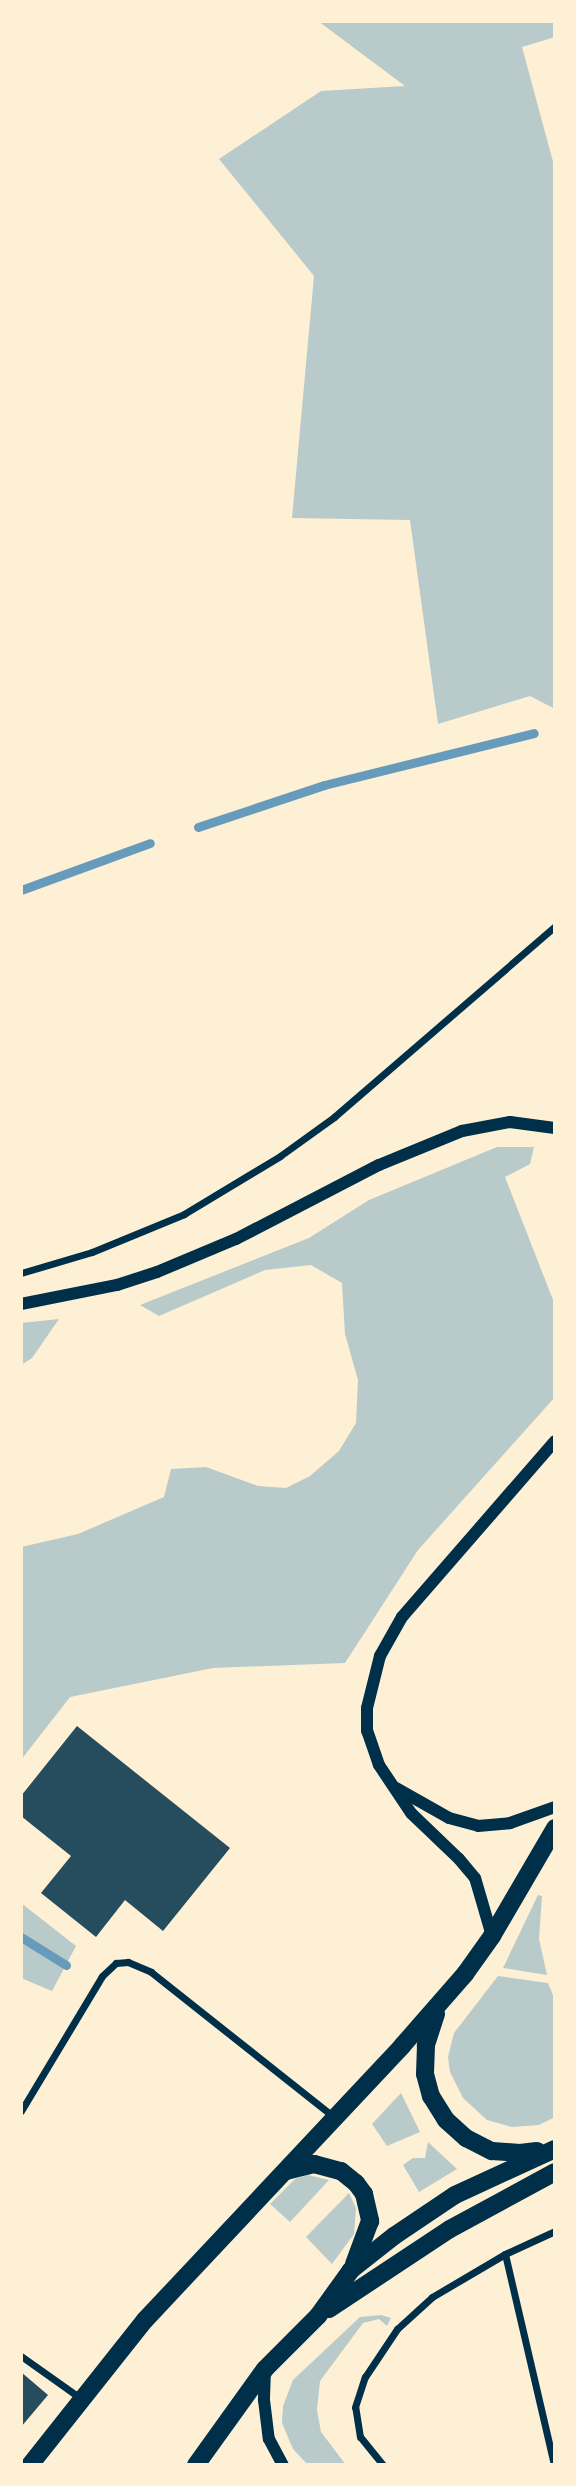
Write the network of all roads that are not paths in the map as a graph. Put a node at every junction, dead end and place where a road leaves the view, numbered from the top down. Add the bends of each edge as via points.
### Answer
1 (555, 926) edge
2 (555, 1128) edge
3 (21, 1273) edge
4 (21, 1304) edge
5 (555, 1441) edge
6 (396, 1788) junction
7 (555, 1807) edge
8 (555, 1828) edge
9 (492, 1936) junction
10 (440, 2004) junction
11 (21, 2111) edge
12 (334, 2117) junction
13 (555, 2148) edge
14 (555, 2172) edge
15 (281, 2174) junction
16 (555, 2231) edge
17 (505, 2254) junction
18 (351, 2270) junction
19 (318, 2316) junction
20 (21, 2356) edge
21 (265, 2369) junction
22 (80, 2398) junction
23 (30, 2465) edge
24 (196, 2465) edge
25 (283, 2465) edge
26 (383, 2465) edge
27 (554, 2465) edge

1 - 3 street via 334,1117 280,1156 184,1214
2 - 4 street via 510,1122 462,1131 379,1165 236,1239 157,1272 97,1290
5 - 6 street via 410,1606 387,1641 374,1672 366,1719 374,1755
6 - 7 street via 449,1818 478,1826 510,1823
6 - 9 street via 411,1813 475,1878
8 - 9 main road
9 - 10 main road
10 - 12 main road
10 - 13 main road via 426,2045 425,2074 431,2096 446,2120 466,2138 492,2151
11 - 12 street via 102,1976 116,1963 128,1962 151,1972
12 - 15 main road
13 - 18 main road via 455,2195
14 - 19 main road via 450,2229
15 - 18 main road via 314,2164 341,2171 356,2183 364,2194 370,2221
15 - 22 main road via 145,2320
16 - 17 street
17 - 26 street via 422,2304 372,2365 357,2398 355,2421 363,2444
17 - 27 street
18 - 19 main road
19 - 21 main road
20 - 22 street
21 - 24 main road
21 - 25 street via 269,2439
22 - 23 main road

